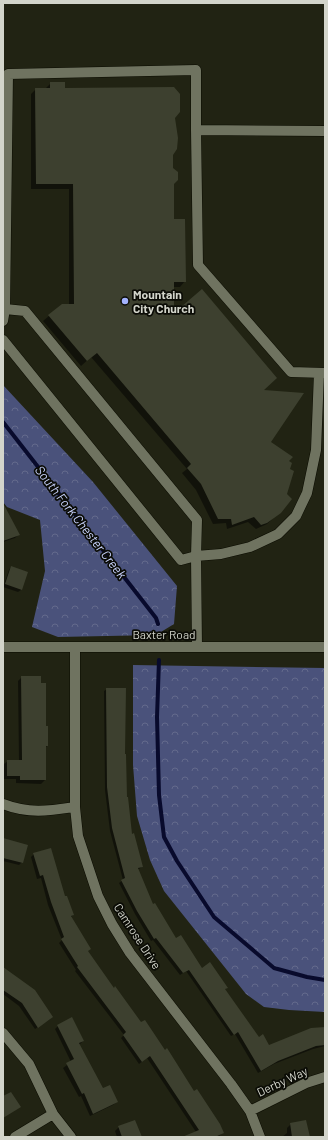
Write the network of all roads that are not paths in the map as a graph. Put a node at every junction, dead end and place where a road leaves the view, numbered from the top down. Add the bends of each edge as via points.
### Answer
1 (196, 130) junction
2 (325, 131) edge
3 (5, 309) junction
4 (3, 321) edge
5 (3, 340) edge
6 (322, 373) edge
7 (196, 556) junction
8 (3, 647) edge
9 (75, 647) junction
10 (197, 647) junction
11 (325, 647) edge
12 (3, 804) edge
13 (75, 807) junction
14 (3, 1033) edge
15 (325, 1077) edge
16 (250, 1111) junction
17 (53, 1114) junction
18 (16, 1137) edge
19 (71, 1137) edge
20 (260, 1137) edge

1 - 2 street
1 - 3 street via 196,70 8,74
1 - 6 street via 198,265 291,372
3 - 4 street
3 - 7 street via 25,311 197,520
5 - 7 street via 181,560
6 - 7 street via 316,450 307,493 296,516 278,534 250,547 221,554
7 - 10 street
8 - 9 street, Baxter Road
9 - 10 street, Baxter Road
9 - 13 street, Camrose Drive
10 - 11 street, Baxter Road
12 - 13 street via 45,812
13 - 16 street, Camrose Drive via 78,836 86,862 98,896 112,924 130,953
14 - 17 street via 29,1064
15 - 16 street, Derby Way via 306,1083
16 - 20 street, Camrose Drive
17 - 18 street
17 - 19 street

